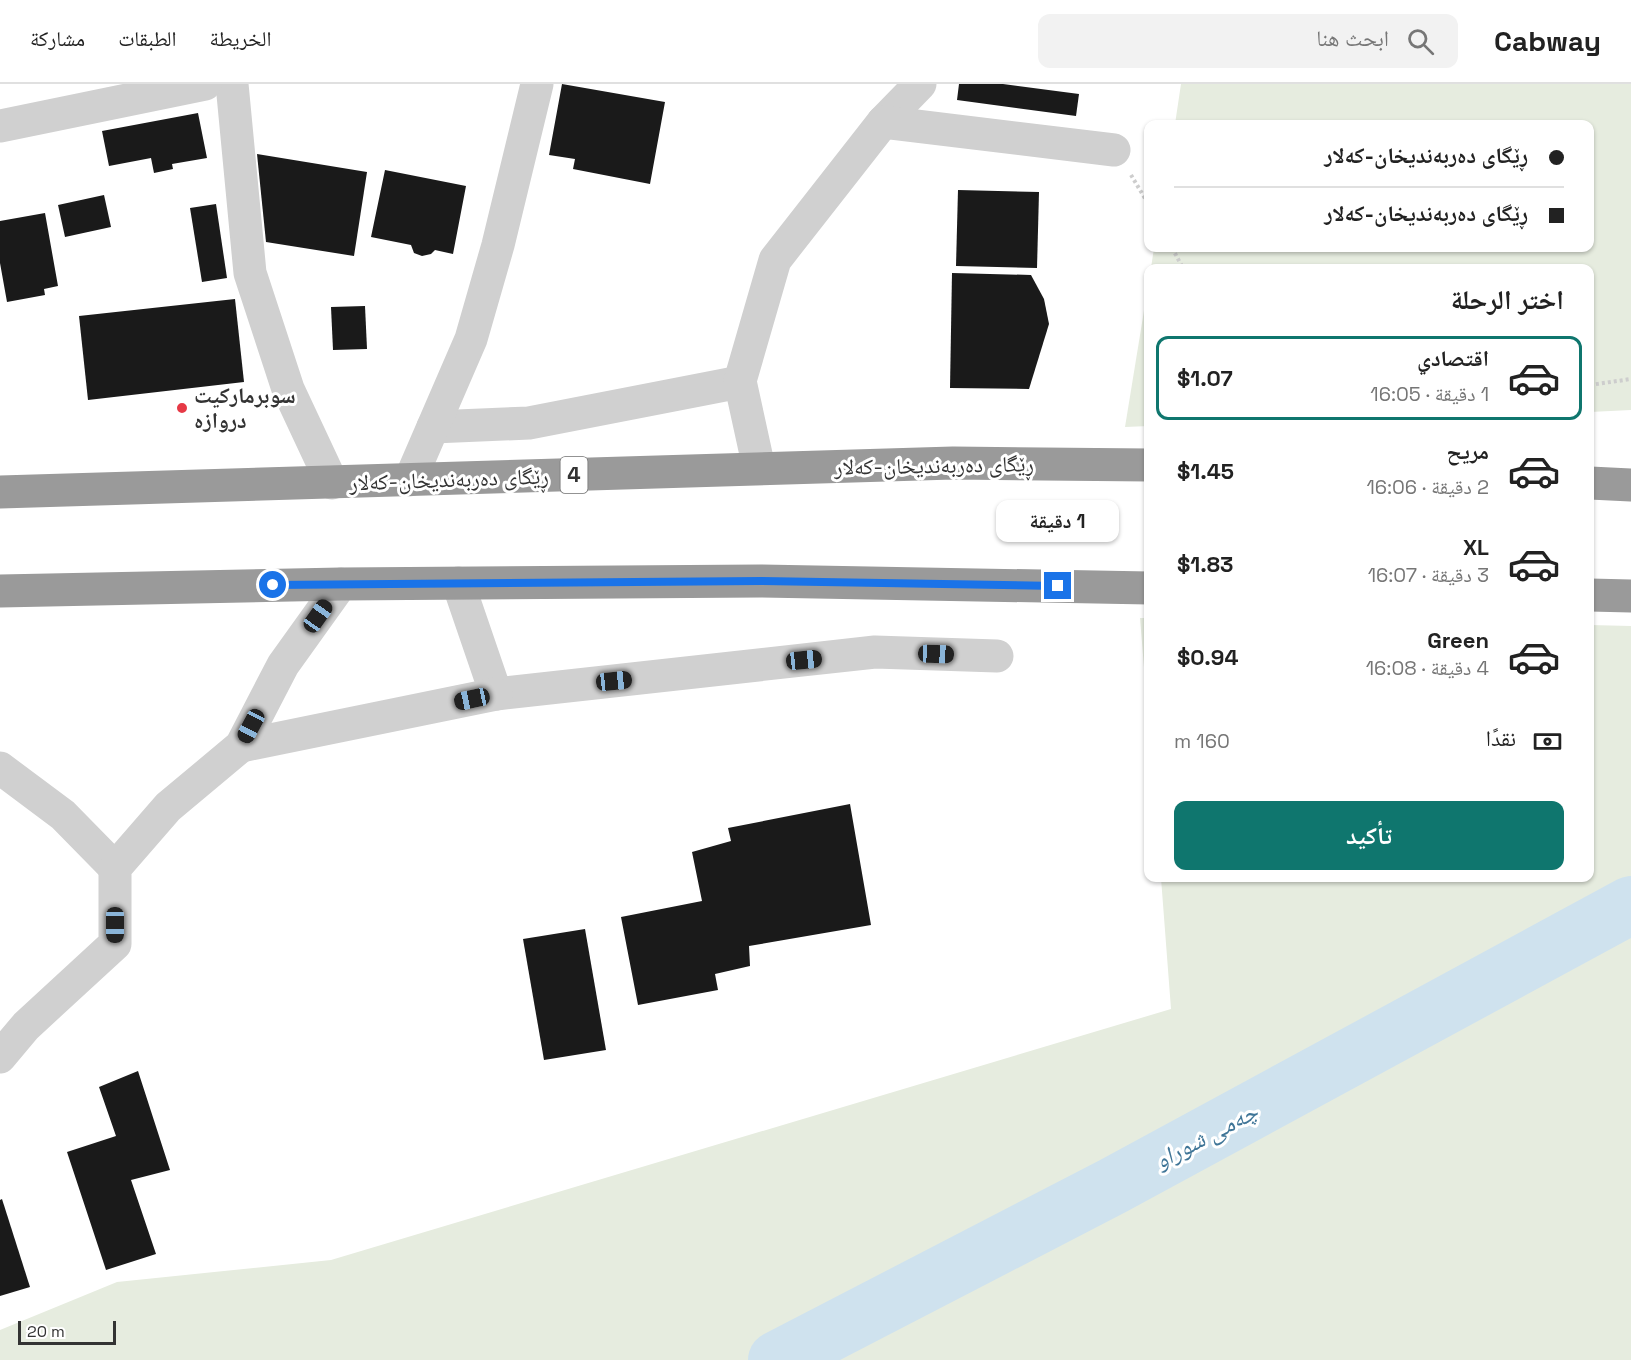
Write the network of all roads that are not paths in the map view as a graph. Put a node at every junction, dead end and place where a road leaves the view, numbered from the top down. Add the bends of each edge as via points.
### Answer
1 (205, 84) edge
2 (232, 84) edge
3 (537, 84) edge
4 (920, 84) edge
5 (883, 122) junction
6 (0, 126) edge
7 (1113, 150) dead end
8 (740, 382) junction
9 (433, 427) junction
10 (1144, 465) edge
11 (759, 468) junction
12 (410, 480) junction
13 (332, 483) junction
14 (1594, 483) edge
15 (1631, 485) edge
16 (0, 492) edge
17 (341, 584) junction
18 (458, 584) junction
19 (1144, 588) edge
20 (0, 591) edge
21 (1594, 596) edge
22 (1631, 596) edge
23 (997, 656) dead end
24 (496, 694) junction
25 (241, 746) junction
26 (0, 768) edge
27 (115, 868) junction
28 (0, 1057) edge

1 - 6 street
2 - 13 street via 250,273 288,389
3 - 9 street via 471,339
4 - 5 street
5 - 7 street
5 - 8 street via 774,260
8 - 9 street via 529,423
8 - 11 street
9 - 12 street
10 - 11 highway, ڕێگای دەربەندیخان-کەلار / 4 via 953,463
11 - 12 highway, ڕێگای دەربەندیخان-کەلار / 4
12 - 13 highway, ڕێگای دەربەندیخان-کەلار / 4
13 - 16 highway, ڕێگای دەربەندیخان-کەلار / 4
14 - 15 highway
17 - 18 highway
17 - 20 highway
17 - 25 street via 283,665
18 - 19 highway via 761,581
18 - 24 street
21 - 22 highway
23 - 24 street via 875,652
24 - 25 street
25 - 27 street via 168,807
26 - 27 street via 63,815
27 - 28 street via 115,944 26,1026

